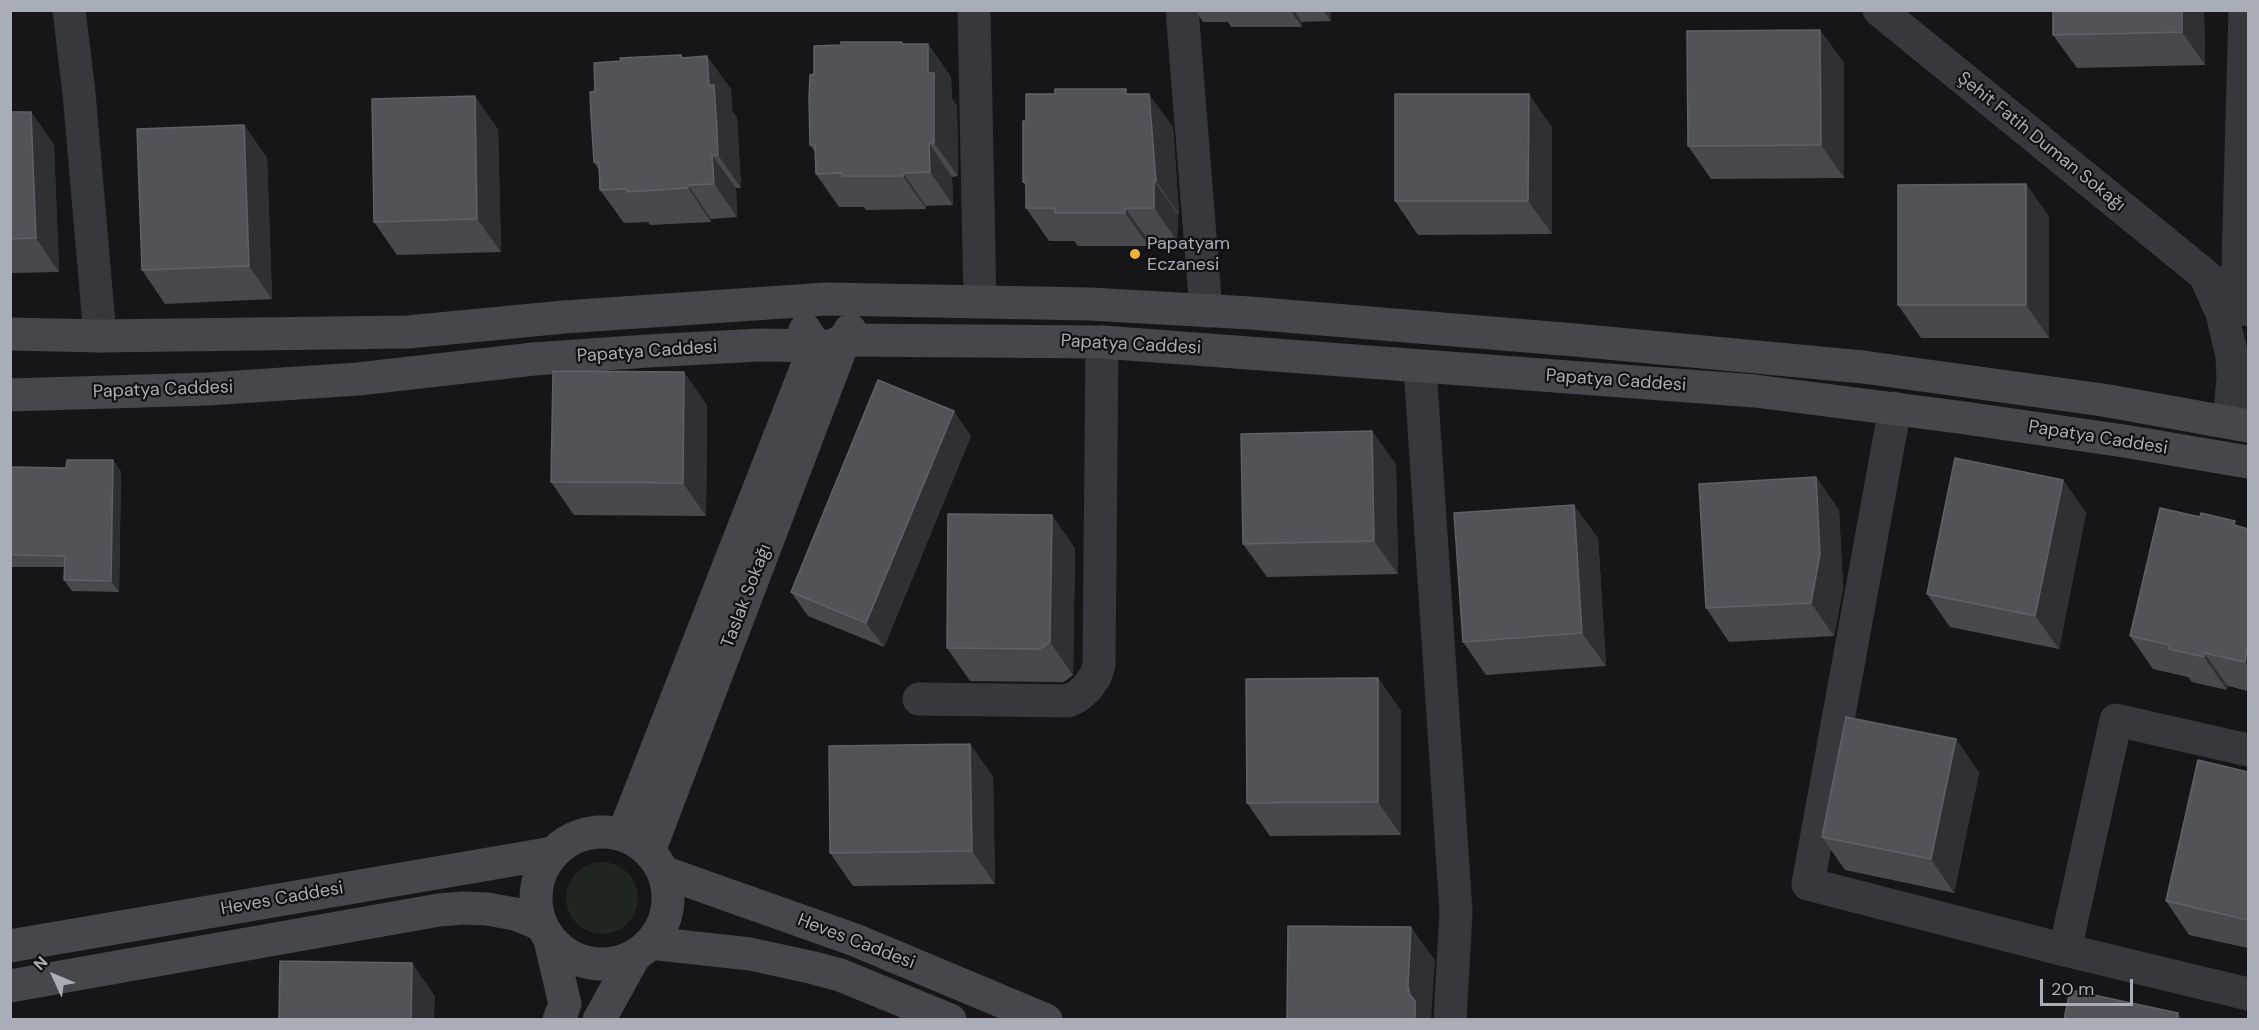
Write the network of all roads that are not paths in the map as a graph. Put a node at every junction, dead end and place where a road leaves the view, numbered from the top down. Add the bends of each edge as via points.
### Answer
1 (69, 10) edge
2 (974, 10) edge
3 (1182, 10) edge
4 (1879, 10) edge
5 (2245, 10) edge
6 (2203, 273) junction
7 (831, 300) junction
8 (980, 302) junction
9 (2243, 305) edge
10 (1206, 311) junction
11 (10, 334) edge
12 (100, 336) junction
13 (1102, 342) junction
14 (829, 343) junction
15 (1420, 367) junction
16 (10, 395) edge
17 (1894, 408) junction
18 (2239, 424) edge
19 (2236, 460) edge
20 (918, 699) dead end
21 (2248, 750) edge
22 (553, 853) junction
23 (645, 853) junction
24 (545, 932) junction
25 (10, 946) edge
26 (643, 949) junction
27 (2065, 950) junction
28 (10, 986) edge
29 (2248, 994) edge
30 (562, 1012) edge
31 (599, 1020) edge
32 (950, 1020) edge
33 (1046, 1020) edge
34 (1450, 1020) edge

1 - 12 street
2 - 8 street
3 - 10 street
4 - 6 street, Şehit Fatih Duman Sokağı
5 - 9 street
6 - 9 street, Şehit Fatih Duman Sokağı
6 - 18 street via 2228,334
7 - 8 street, Papatya Caddesi
7 - 12 street, Papatya Caddesi via 564,317 408,332
7 - 14 street via 812,305 804,318 806,333
8 - 10 street, Papatya Caddesi
10 - 18 street, Papatya Caddesi via 1863,367
11 - 12 street, Papatya Caddesi
13 - 14 street, Papatya Caddesi
13 - 15 street, Papatya Caddesi
13 - 20 street via 1099,665 1095,677 1068,701
14 - 16 street, Papatya Caddesi via 534,359 358,379 208,389
14 - 23 street, Taslak Sokağı
15 - 17 street, Papatya Caddesi via 1755,391
15 - 34 street via 1456,912
17 - 19 street, Papatya Caddesi
17 - 27 street via 1808,884
18 - 19 street
21 - 27 street via 2116,720
22 - 23 street via 585,834 604,832
22 - 24 street via 537,886 536,906
22 - 25 street, Heves Caddesi
23 - 26 street via 668,891 661,927
23 - 33 street, Heves Caddesi
24 - 26 street via 564,952 590,963 618,962
24 - 28 street via 515,914 488,909 439,910
24 - 30 street
26 - 31 street
26 - 32 street, Heves Caddesi via 750,954 814,968
27 - 29 street

